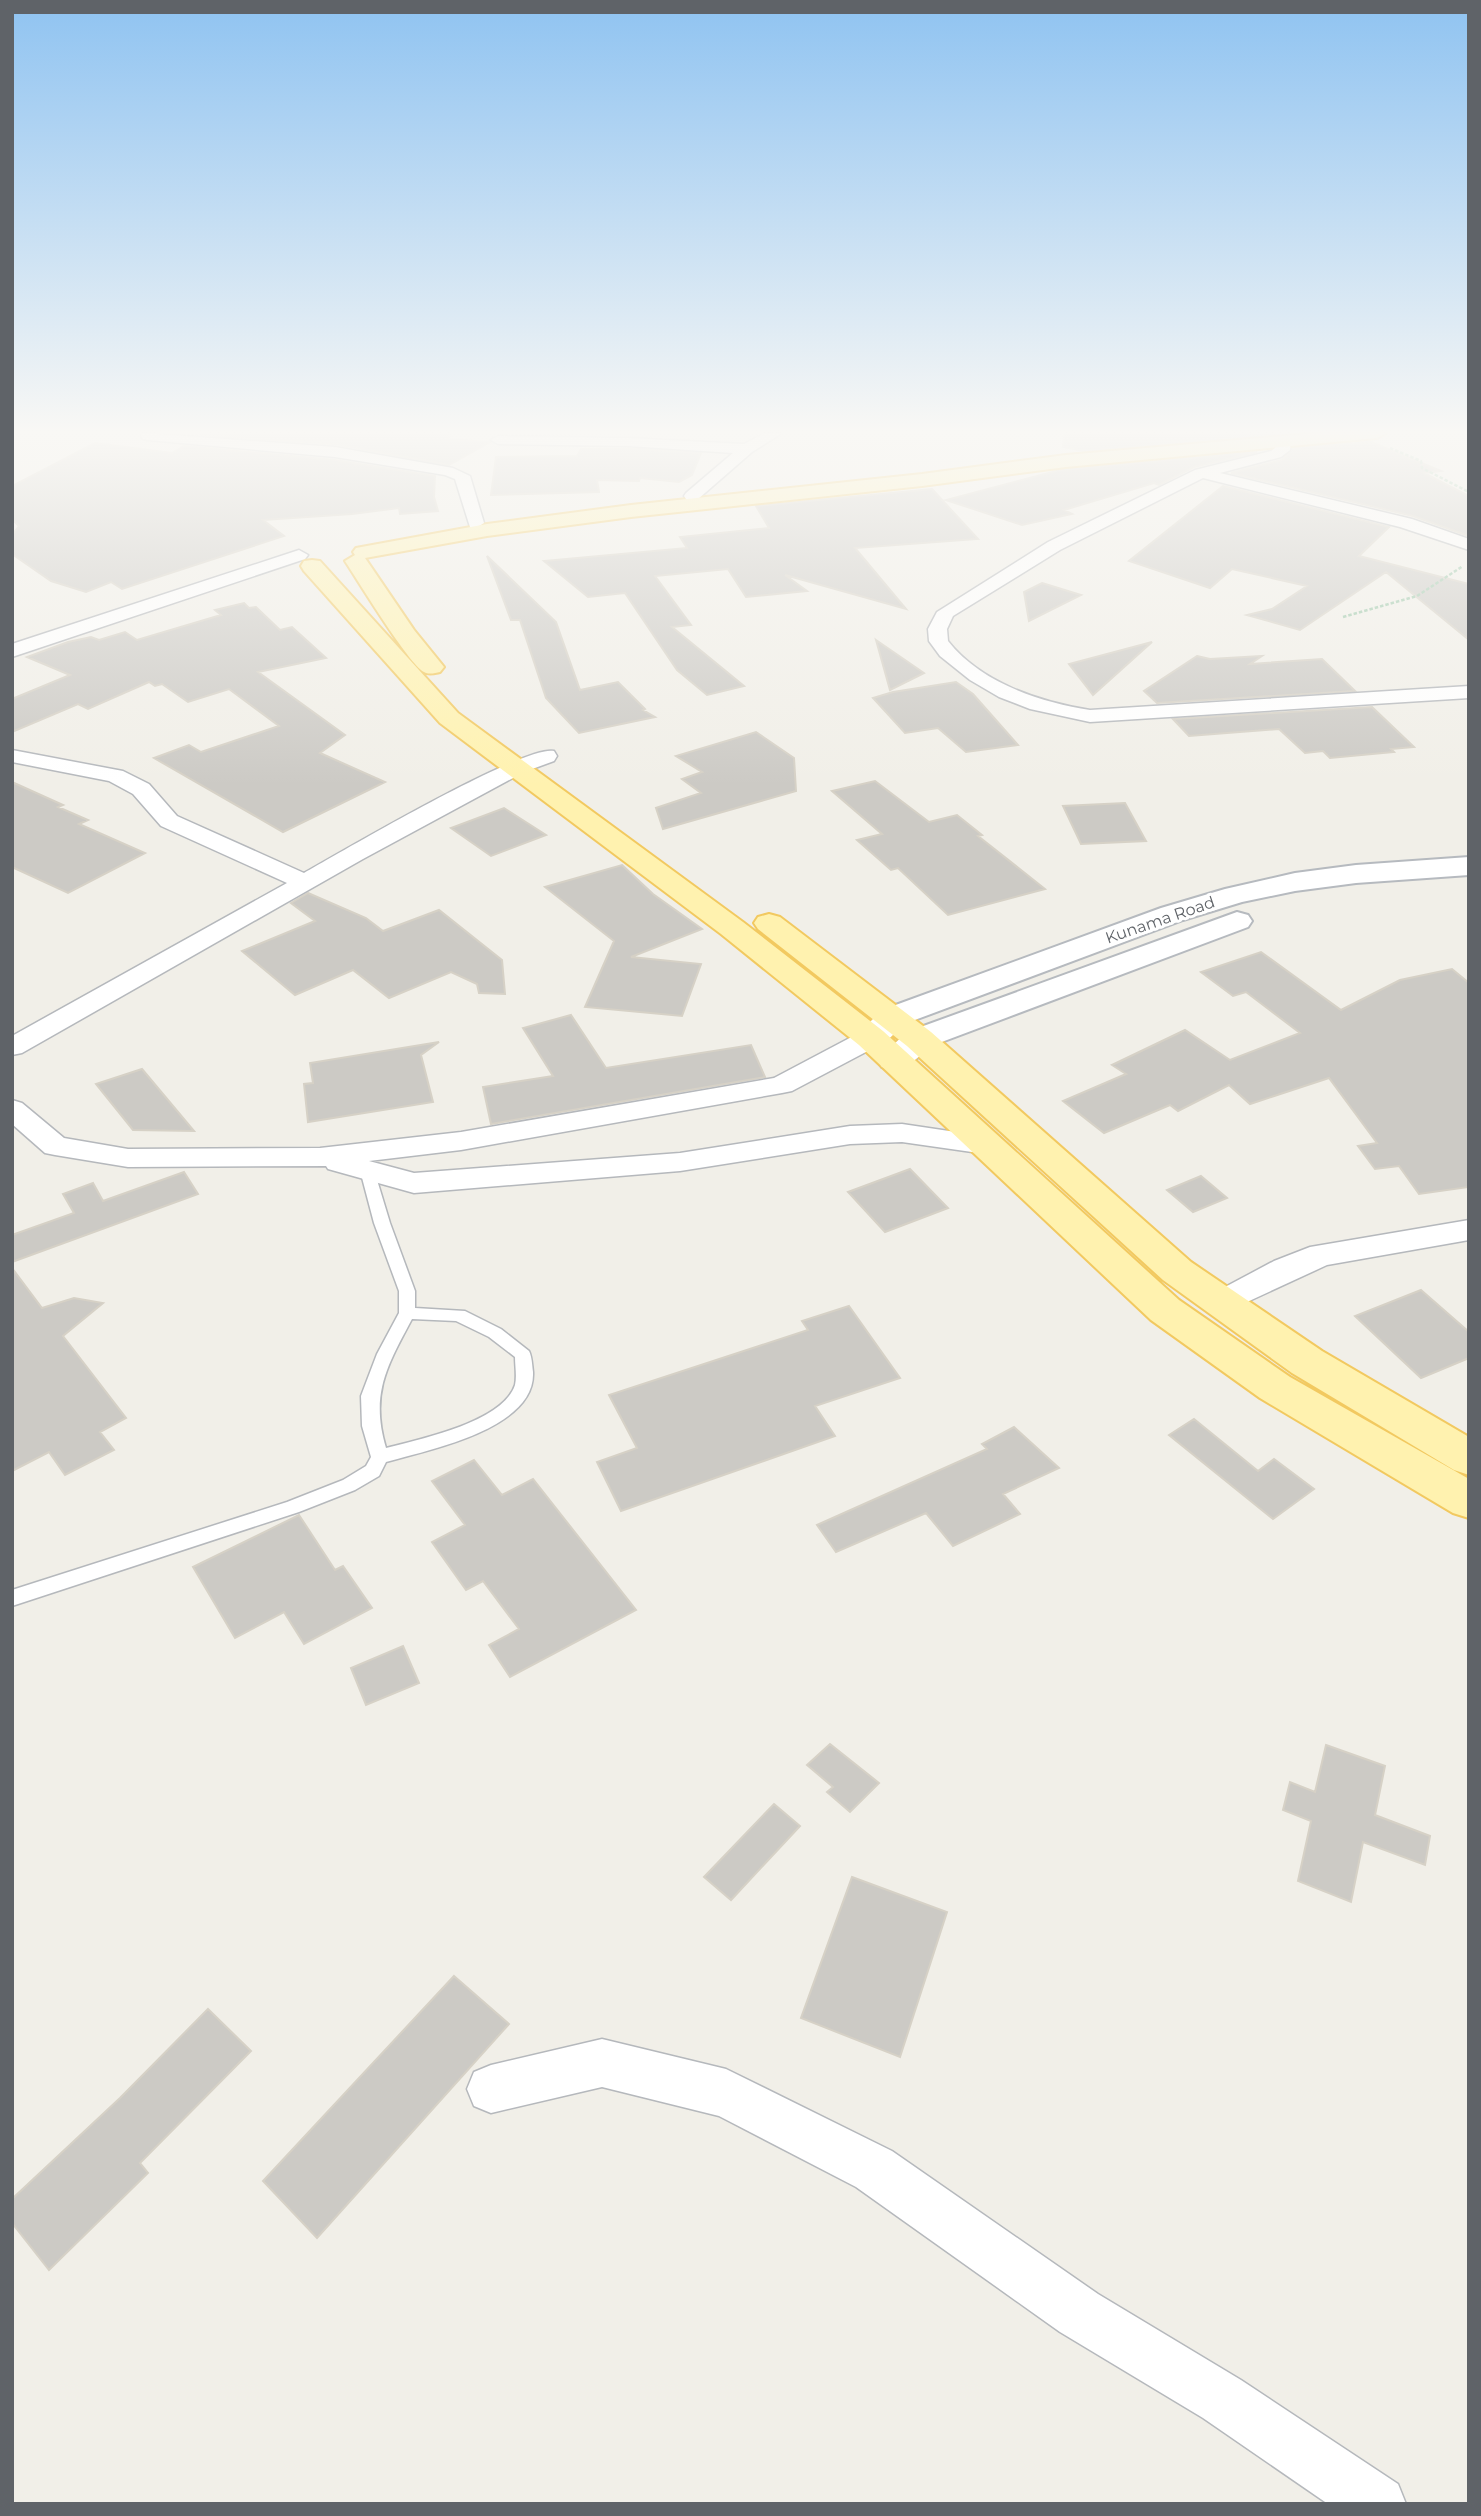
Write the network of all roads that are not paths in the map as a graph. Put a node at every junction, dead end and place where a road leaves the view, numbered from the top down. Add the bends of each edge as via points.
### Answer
1 (352, 550) joint
2 (1047, 550) edge
3 (310, 558) junction
4 (12, 651) edge
5 (1469, 692) edge
6 (12, 756) edge
7 (531, 761) junction
8 (1469, 866) edge
9 (305, 882) junction
10 (1469, 885) edge
11 (886, 1038) junction
12 (919, 1039) junction
13 (12, 1047) edge
14 (12, 1110) edge
15 (552, 1125) junction
16 (986, 1145) junction
17 (320, 1157) junction
18 (367, 1170) junction
19 (563, 1172) junction
20 (1469, 1230) edge
21 (1221, 1303) junction
22 (407, 1313) junction
23 (380, 1457) junction
24 (1469, 1458) edge
25 (1469, 1502) edge
26 (12, 1598) edge
27 (491, 2089) dead end
28 (1378, 2504) edge

1 - 3 main road via 335,566
1 - 7 main road via 418,651
2 - 5 street via 946,612 936,634 941,648 990,686 1056,712 1090,716
3 - 4 street via 140,606
3 - 7 main road via 449,718
6 - 9 street via 115,775 141,789 169,821
7 - 9 street
7 - 11 main road via 776,961
8 - 11 main road, Kunama Road via 1295,882 1235,895 1172,914
9 - 13 street
10 - 12 main road, Kunama Road via 1316,900 1260,913
11 - 12 main road
11 - 15 street via 782,1084
11 - 16 main road
12 - 21 main road via 1125,1227
14 - 17 street via 55,1146 128,1158
15 - 17 street via 413,1148
15 - 19 street
16 - 19 street via 902,1133 850,1135 680,1162
16 - 25 main road via 1204,1342
17 - 18 street
18 - 19 street via 414,1183
18 - 22 lane via 407,1292
20 - 21 street via 1321,1255
21 - 24 main road via 1307,1362
22 - 23 lane via 370,1396 371,1426
22 - 23 lane via 459,1315 495,1333 523,1355 524,1384 510,1406 469,1430
23 - 26 lane via 373,1471 293,1507
27 - 28 street via 602,2063 726,2093 874,2169 1079,2313 1222,2399

